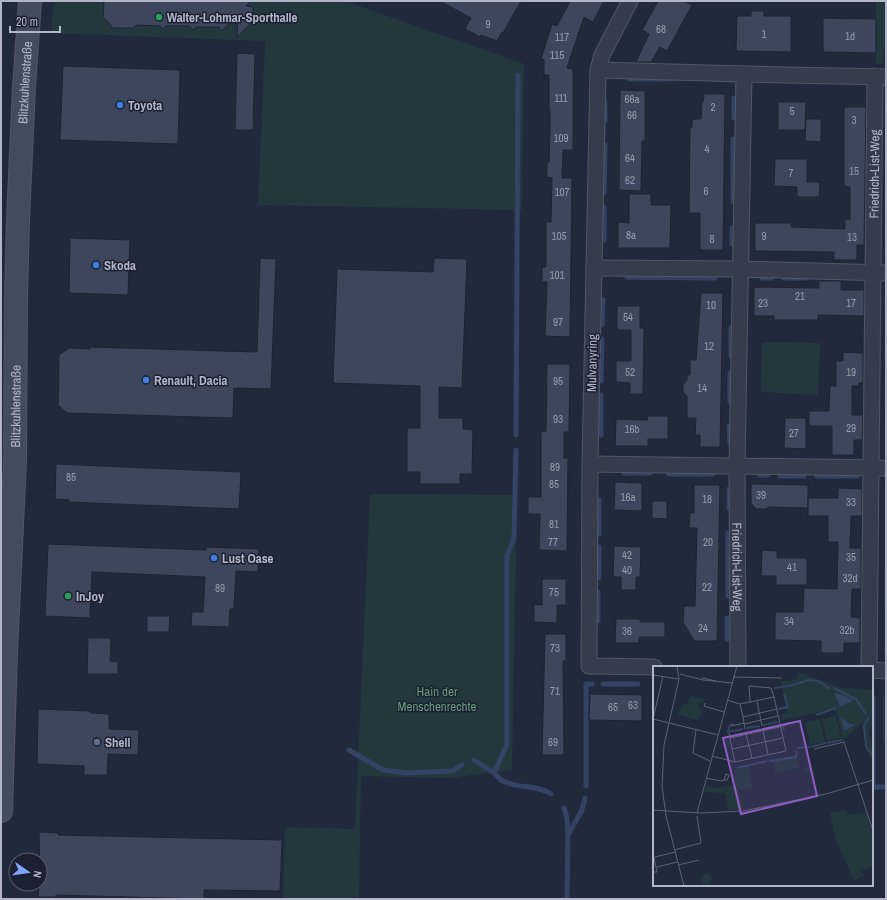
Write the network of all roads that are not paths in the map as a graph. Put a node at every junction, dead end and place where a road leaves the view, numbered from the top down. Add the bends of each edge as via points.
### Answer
1 (30, 1) edge
2 (630, 1) edge
3 (598, 70) junction
4 (744, 74) junction
5 (881, 76) edge
6 (594, 268) junction
7 (740, 269) junction
8 (879, 273) edge
9 (590, 464) junction
10 (737, 466) junction
11 (876, 468) junction
12 (738, 666) edge
13 (869, 666) edge
14 (653, 667) edge
15 (873, 670) edge
16 (886, 671) edge
17 (1, 811) edge

1 - 17 main road, Blitzkuhlenstraße via 18,220 15,461
2 - 3 street, Mulvanyring via 602,55
3 - 4 street, Friedrich-List-Weg
3 - 6 street, Mulvanyring
4 - 5 street, Friedrich-List-Weg
4 - 7 street, Friedrich-List-Weg
5 - 8 street, Friedrich-List-Weg
6 - 7 street
6 - 9 street, Mulvanyring
7 - 8 street
7 - 10 street, Friedrich-List-Weg
8 - 11 street, Friedrich-List-Weg
9 - 10 street
9 - 14 street, Mulvanyring via 589,666
10 - 11 street
10 - 12 street, Friedrich-List-Weg
11 - 13 street, Friedrich-List-Weg
15 - 16 street

